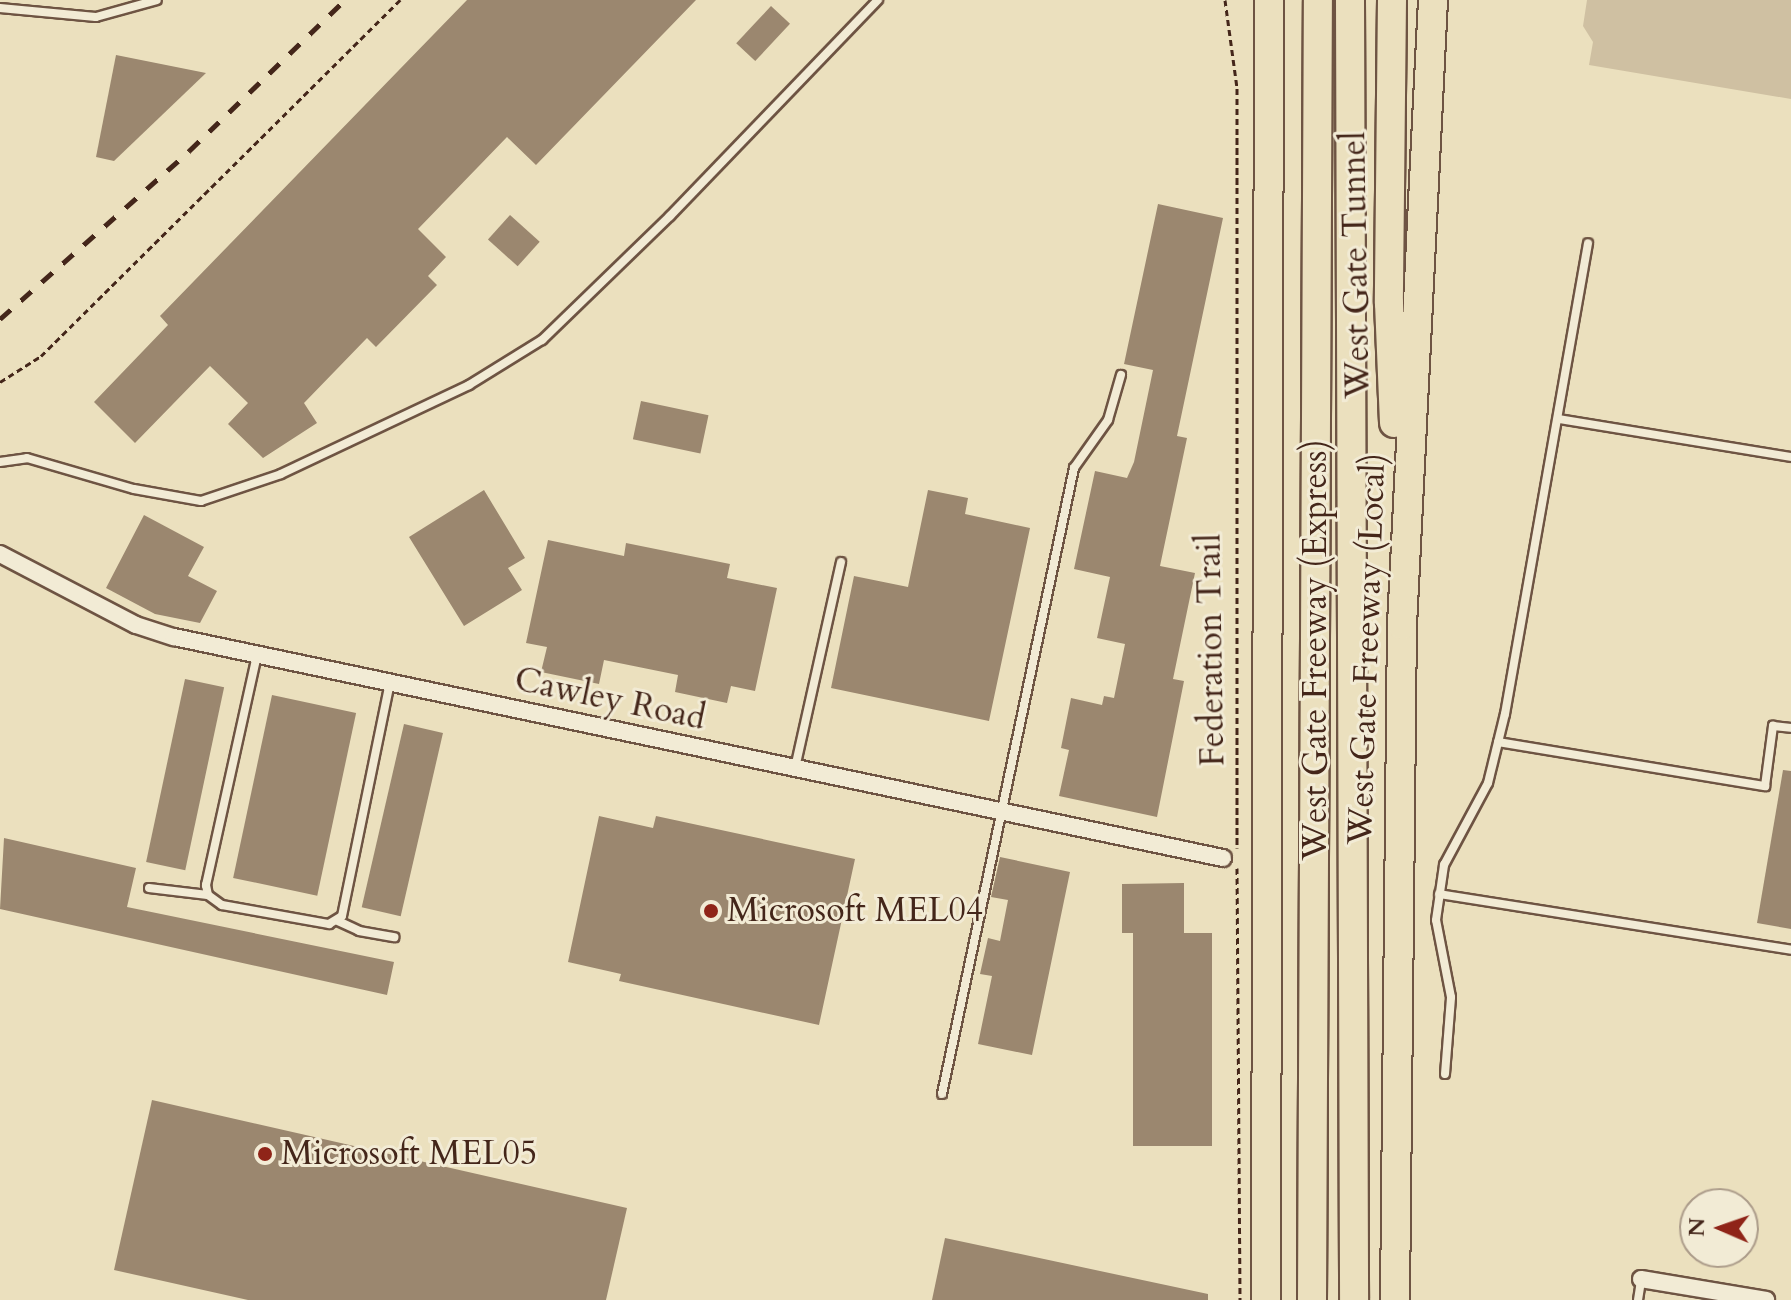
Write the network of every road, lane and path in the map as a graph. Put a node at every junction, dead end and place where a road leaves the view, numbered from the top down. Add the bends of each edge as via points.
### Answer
1 (157, 0) edge
2 (400, 0) edge
3 (878, 0) edge
4 (1225, 0) edge
5 (1269, 0) edge
6 (1318, 0) edge
7 (1350, 0) edge
8 (1392, 0) edge
9 (1433, 0) edge
10 (0, 8) edge
11 (1588, 243) dead end
12 (1121, 375) dead end
13 (0, 382) edge
14 (1559, 419) junction
15 (1791, 457) edge
16 (0, 462) edge
17 (0, 554) edge
18 (841, 562) dead end
19 (1402, 625) junction
20 (257, 655) junction
21 (390, 683) junction
22 (1791, 728) edge
23 (1498, 742) junction
24 (795, 769) junction
25 (1002, 811) junction
26 (1223, 858) dead end
27 (149, 888) dead end
28 (1439, 894) junction
29 (208, 895) junction
30 (338, 921) junction
31 (394, 937) dead end
32 (1791, 950) edge
33 (1445, 1074) dead end
34 (942, 1094) dead end
35 (1641, 1279) joint
36 (1240, 1300) edge
37 (1266, 1300) edge
38 (1312, 1300) edge
39 (1354, 1300) edge
40 (1395, 1300) edge
41 (1638, 1300) edge
42 (1766, 1300) edge

1 - 10 lane via 96,17
2 - 13 path via 41,356
3 - 16 lane via 542,340 469,385 225,497 180,500 27,458
4 - 36 path, Federation Trail via 1234,43 1237,118
5 - 37 highway
6 - 38 highway, West Gate Freeway (Express)
7 - 39 highway, West Gate Freeway (Express)
8 - 19 highway, West Gate Tunnel via 1389,303
9 - 19 highway, West Gate Freeway (Local)
11 - 14 lane
12 - 25 lane via 1108,420 1074,468
14 - 15 lane
14 - 23 lane
17 - 20 street, Cawley Road via 136,625
18 - 24 lane
19 - 40 highway, West Gate Freeway (Local)
20 - 21 street, Cawley Road
20 - 29 lane
21 - 24 street, Cawley Road
21 - 30 lane via 346,908
22 - 23 lane via 1773,726 1765,786
23 - 28 lane via 1488,783 1444,865
24 - 25 street, Cawley Road
25 - 26 street, Cawley Road
25 - 34 lane
27 - 29 lane
28 - 32 lane
28 - 33 lane via 1438,942 1451,997
29 - 30 lane via 222,905
30 - 31 lane
35 - 41 lane
35 - 42 street

